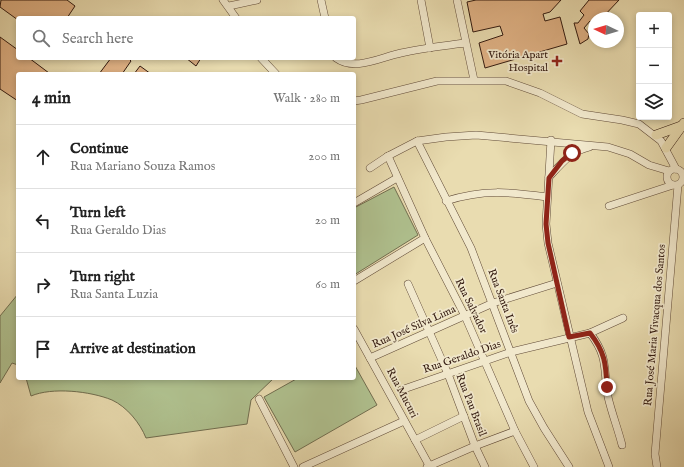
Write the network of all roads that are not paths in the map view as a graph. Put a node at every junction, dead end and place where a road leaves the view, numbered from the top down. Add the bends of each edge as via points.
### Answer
1 (223, 0) edge
2 (257, 0) edge
3 (321, 0) edge
4 (421, 0) edge
5 (457, 0) edge
6 (229, 6) junction
7 (235, 16) edge
8 (325, 16) edge
9 (465, 43) junction
10 (430, 48) junction
11 (263, 60) edge
12 (342, 60) edge
13 (274, 72) edge
14 (474, 80) junction
15 (356, 101) edge
16 (683, 124) edge
17 (656, 135) junction
18 (551, 140) junction
19 (417, 141) junction
20 (596, 146) junction
21 (666, 148) junction
22 (388, 156) junction
23 (649, 165) junction
24 (370, 168) dead end
25 (673, 170) junction
26 (397, 178) junction
27 (549, 178) junction
28 (676, 183) edge
29 (547, 198) junction
30 (446, 201) junction
31 (356, 202) edge
32 (609, 206) dead end
33 (425, 238) junction
34 (356, 280) edge
35 (557, 283) junction
36 (408, 284) dead end
37 (492, 303) junction
38 (465, 316) junction
39 (623, 318) dead end
40 (356, 333) edge
41 (429, 333) junction
42 (590, 333) junction
43 (569, 337) junction
44 (511, 352) junction
45 (370, 358) junction
46 (484, 361) junction
47 (448, 374) junction
48 (400, 390) dead end
49 (259, 399) dead end
50 (464, 416) junction
51 (404, 421) junction
52 (515, 431) junction
53 (415, 440) junction
54 (622, 445) dead end
55 (475, 446) junction
56 (294, 467) edge
57 (303, 467) edge
58 (429, 467) edge
59 (486, 467) edge
60 (534, 467) edge
61 (569, 467) edge
62 (609, 467) edge
63 (657, 467) edge

1 - 6 street
2 - 6 street
3 - 8 street
4 - 10 street
5 - 9 street
6 - 7 street
9 - 10 street
9 - 14 street
10 - 12 street via 364,63
11 - 13 street
14 - 15 street via 437,81
14 - 17 street via 506,81 582,114 632,122
16 - 17 main road
16 - 21 main road
17 - 21 street
18 - 19 street via 476,135
18 - 20 street
18 - 27 street
19 - 22 street
19 - 30 street, Rua Santa Inês
20 - 23 street via 624,152
20 - 27 street via 572,153
21 - 25 street
22 - 24 street
22 - 26 street, Rua Salvador
23 - 25 street
23 - 28 street
25 - 28 street via 667,175
25 - 28 street via 681,171 683,175 683,180
26 - 31 street
26 - 33 street, Rua Salvador
27 - 29 street
28 - 32 street
28 - 63 street, Rua José Maria Vivacqua dos Santos via 655,454
29 - 30 street via 520,193 484,192
29 - 35 street via 548,243
30 - 37 street, Rua Santa Inês via 471,248
33 - 34 street
33 - 38 street, Rua Salvador
35 - 37 street, Rua José Silva Lima
35 - 43 street
36 - 41 street, Rua Pau Brasil
37 - 38 street, Rua José Silva Lima
37 - 44 street, Rua Santa Inês
38 - 41 street, Rua José Silva Lima
38 - 46 street, Rua Salvador
39 - 42 street, Rua Geraldo Dias
40 - 45 street, Rua Mucuri
41 - 45 street, Rua José Silva Lima
41 - 47 street, Rua Pau Brasil
42 - 43 street, Rua Geraldo Dias
42 - 54 street via 600,345 605,360 609,398
43 - 44 street, Rua Geraldo Dias
43 - 62 street via 588,412
44 - 46 street, Rua Geraldo Dias
44 - 61 street, Rua Santa Inês via 536,415
45 - 51 street, Rua Mucuri
46 - 47 street, Rua Geraldo Dias
46 - 52 street, Rua Salvador
47 - 48 street, Rua Geraldo Dias
47 - 50 street, Rua Pau Brasil
49 - 56 street
50 - 53 street
50 - 55 street, Rua Pau Brasil
51 - 53 street, Rua Mucuri
51 - 57 street
52 - 55 street
52 - 60 street, Rua Salvador
53 - 58 street, Rua Mucuri
55 - 58 street
55 - 59 street, Rua Pau Brasil

